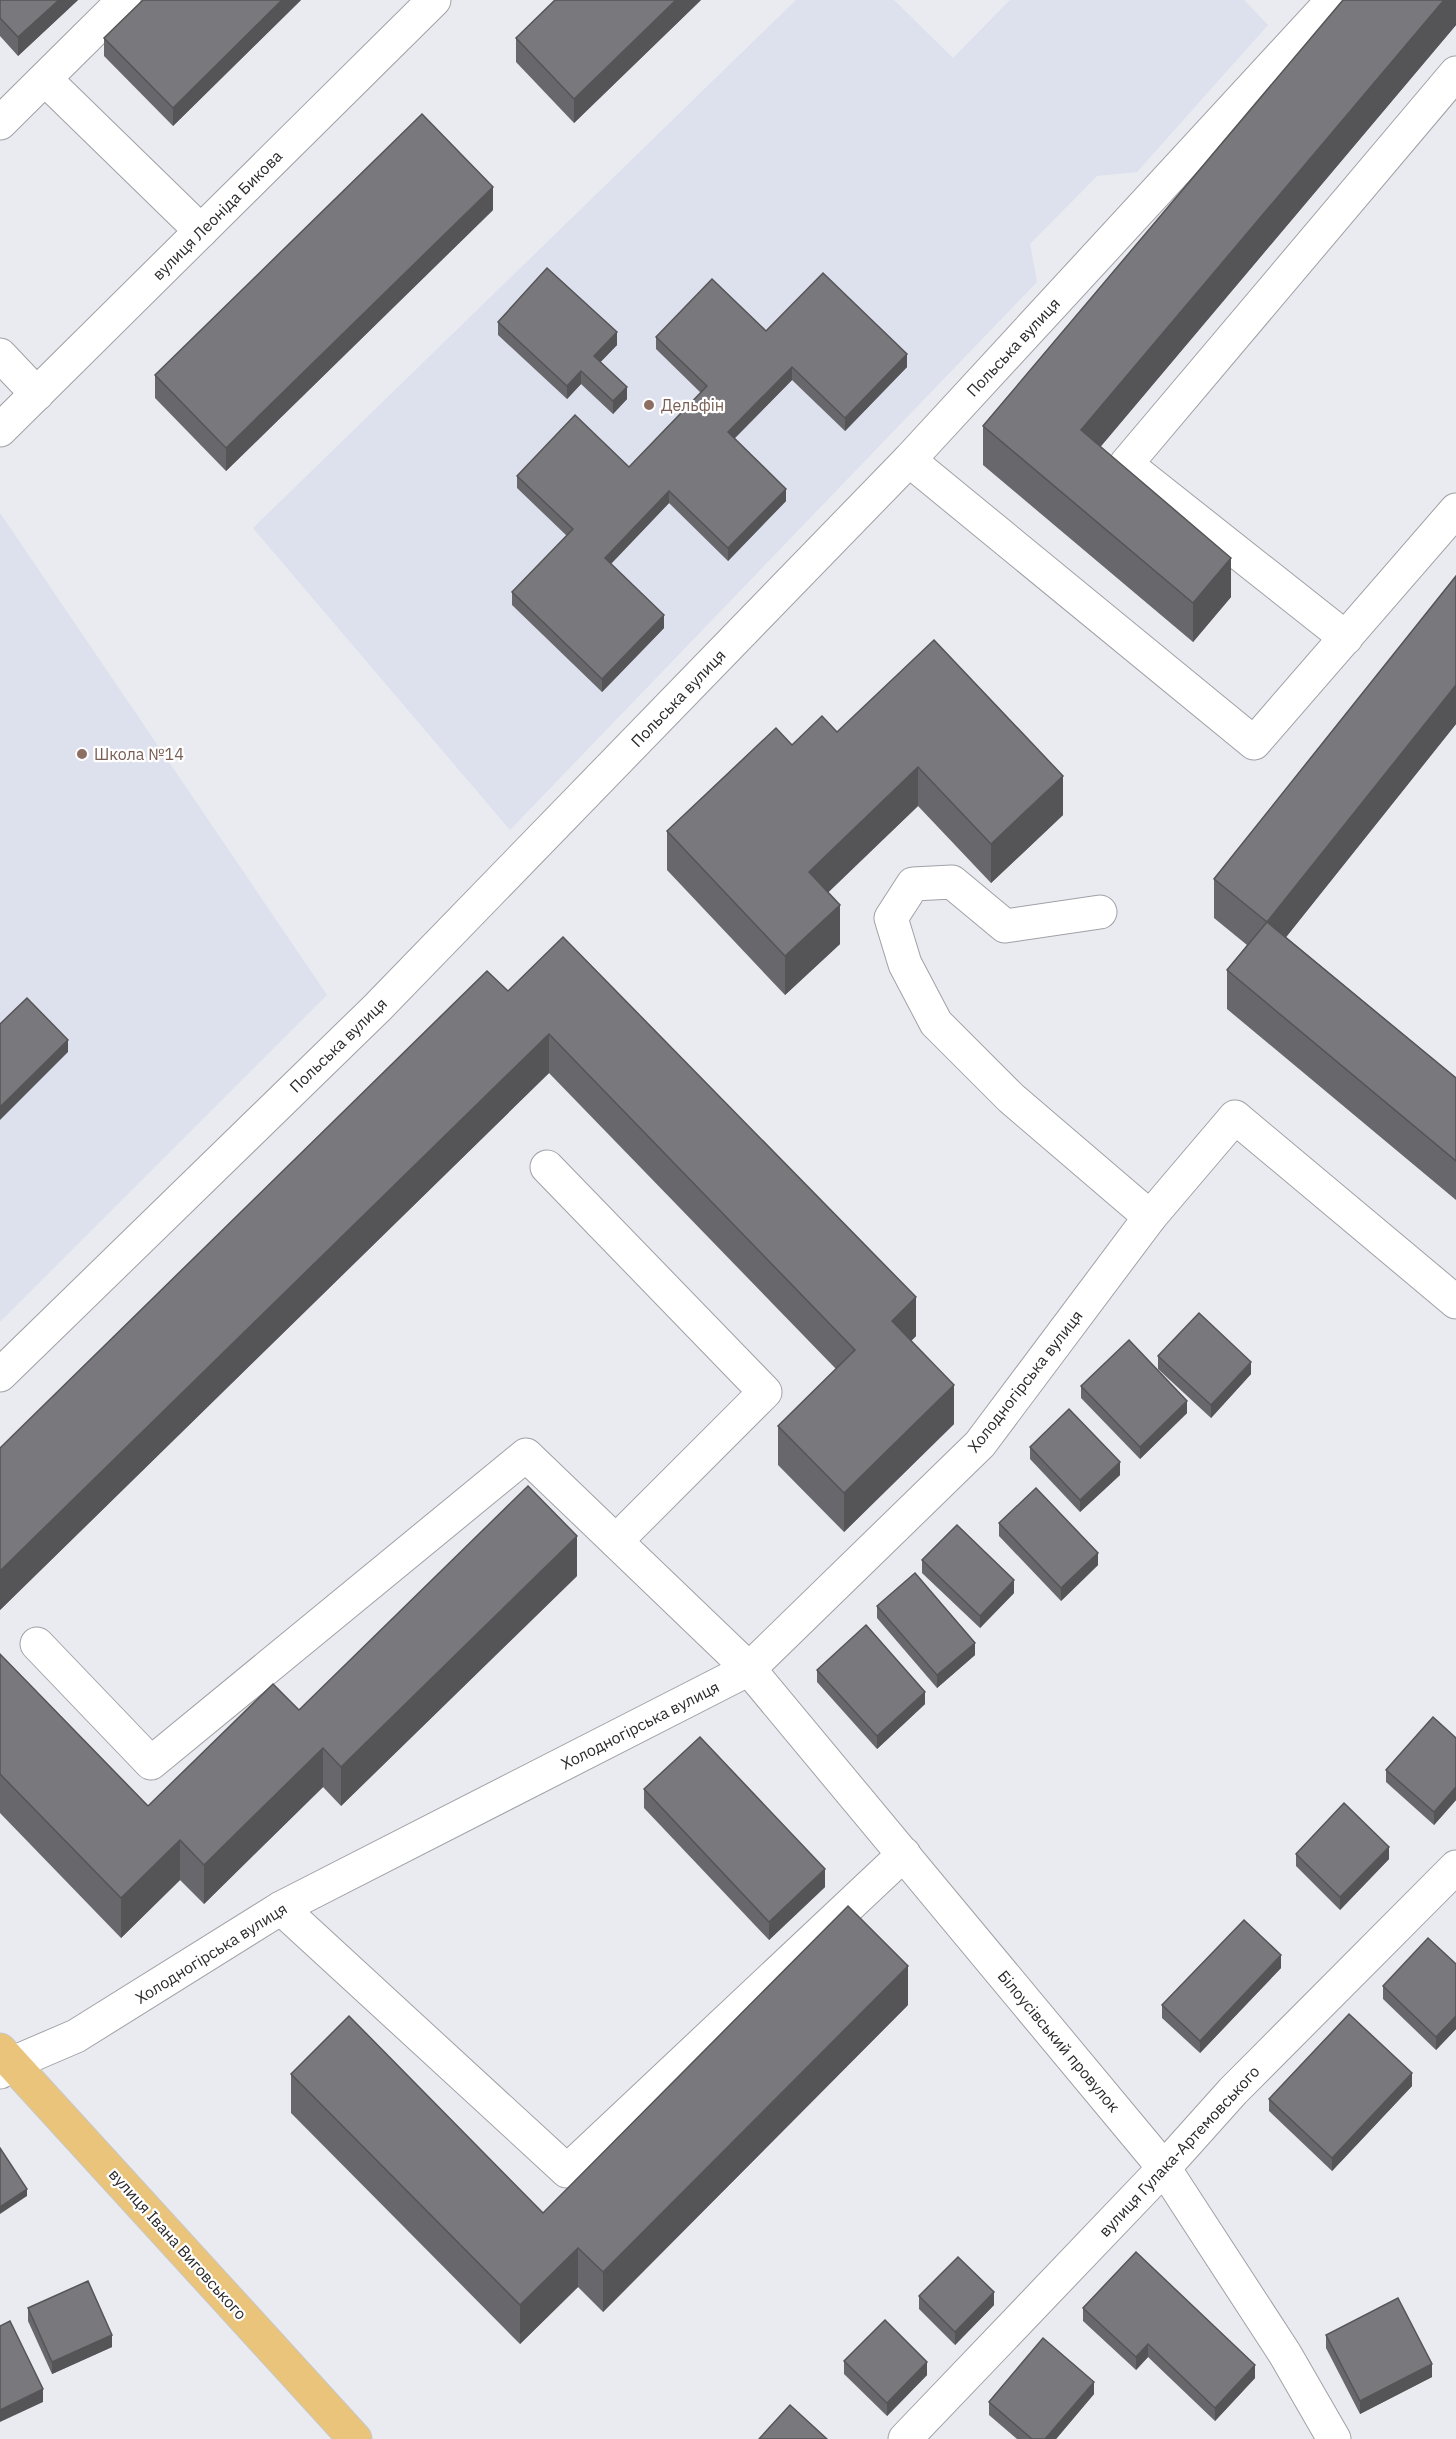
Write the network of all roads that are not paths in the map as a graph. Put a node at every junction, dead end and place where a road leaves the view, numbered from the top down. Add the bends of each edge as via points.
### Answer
1 (124, 0) edge
2 (434, 0) edge
3 (1333, 0) edge
4 (1456, 73) edge
5 (45, 79) junction
6 (0, 123) edge
7 (201, 231) junction
8 (0, 355) edge
9 (37, 394) junction
10 (0, 430) edge
11 (909, 460) junction
12 (1456, 510) edge
13 (1346, 638) junction
14 (1100, 912) dead end
15 (547, 1167) dead end
16 (1150, 1216) junction
17 (1456, 1302) edge
18 (0, 1375) edge
19 (616, 1541) junction
20 (37, 1644) dead end
21 (749, 1669) junction
22 (904, 1854) junction
23 (1456, 1866) edge
24 (281, 1908) junction
25 (4, 2062) edge
26 (1164, 2168) junction
27 (355, 2439) edge
28 (905, 2439) edge
29 (1334, 2439) edge

1 - 5 street
2 - 7 street, вулиця Леоніда Бикова
3 - 11 street, Польська вулиця
4 - 13 street via 1126,464
5 - 6 street
5 - 7 street
7 - 9 street, вулиця Леоніда Бикова
8 - 9 street
9 - 10 street, вулиця Леоніда Бикова
11 - 13 street via 1254,744
11 - 18 street, Польська вулиця via 377,1008
12 - 13 street
14 - 16 street via 1005,926 952,882 913,884 891,918 905,964 936,1023 1011,1098
15 - 19 street via 765,1392
16 - 17 street, Холодногірська вулиця via 1235,1117
16 - 21 street, Холодногірська вулиця via 980,1444
19 - 20 street, Білоусівський провулок via 526,1455 151,1762
19 - 21 street, Білоусівський провулок
21 - 22 street, Білоусівський провулок
21 - 24 street, Холодногірська вулиця
22 - 24 street via 567,2171
22 - 26 street, Білоусівський провулок
23 - 26 street, вулиця Гулака-Артемовського via 1233,2091
24 - 25 street, Холодногірська вулиця via 76,2036
25 - 27 main road, вулиця Івана Виговського
26 - 28 street, вулиця Гулака-Артемовського
26 - 29 street, Білоусівський провулок via 1285,2354

